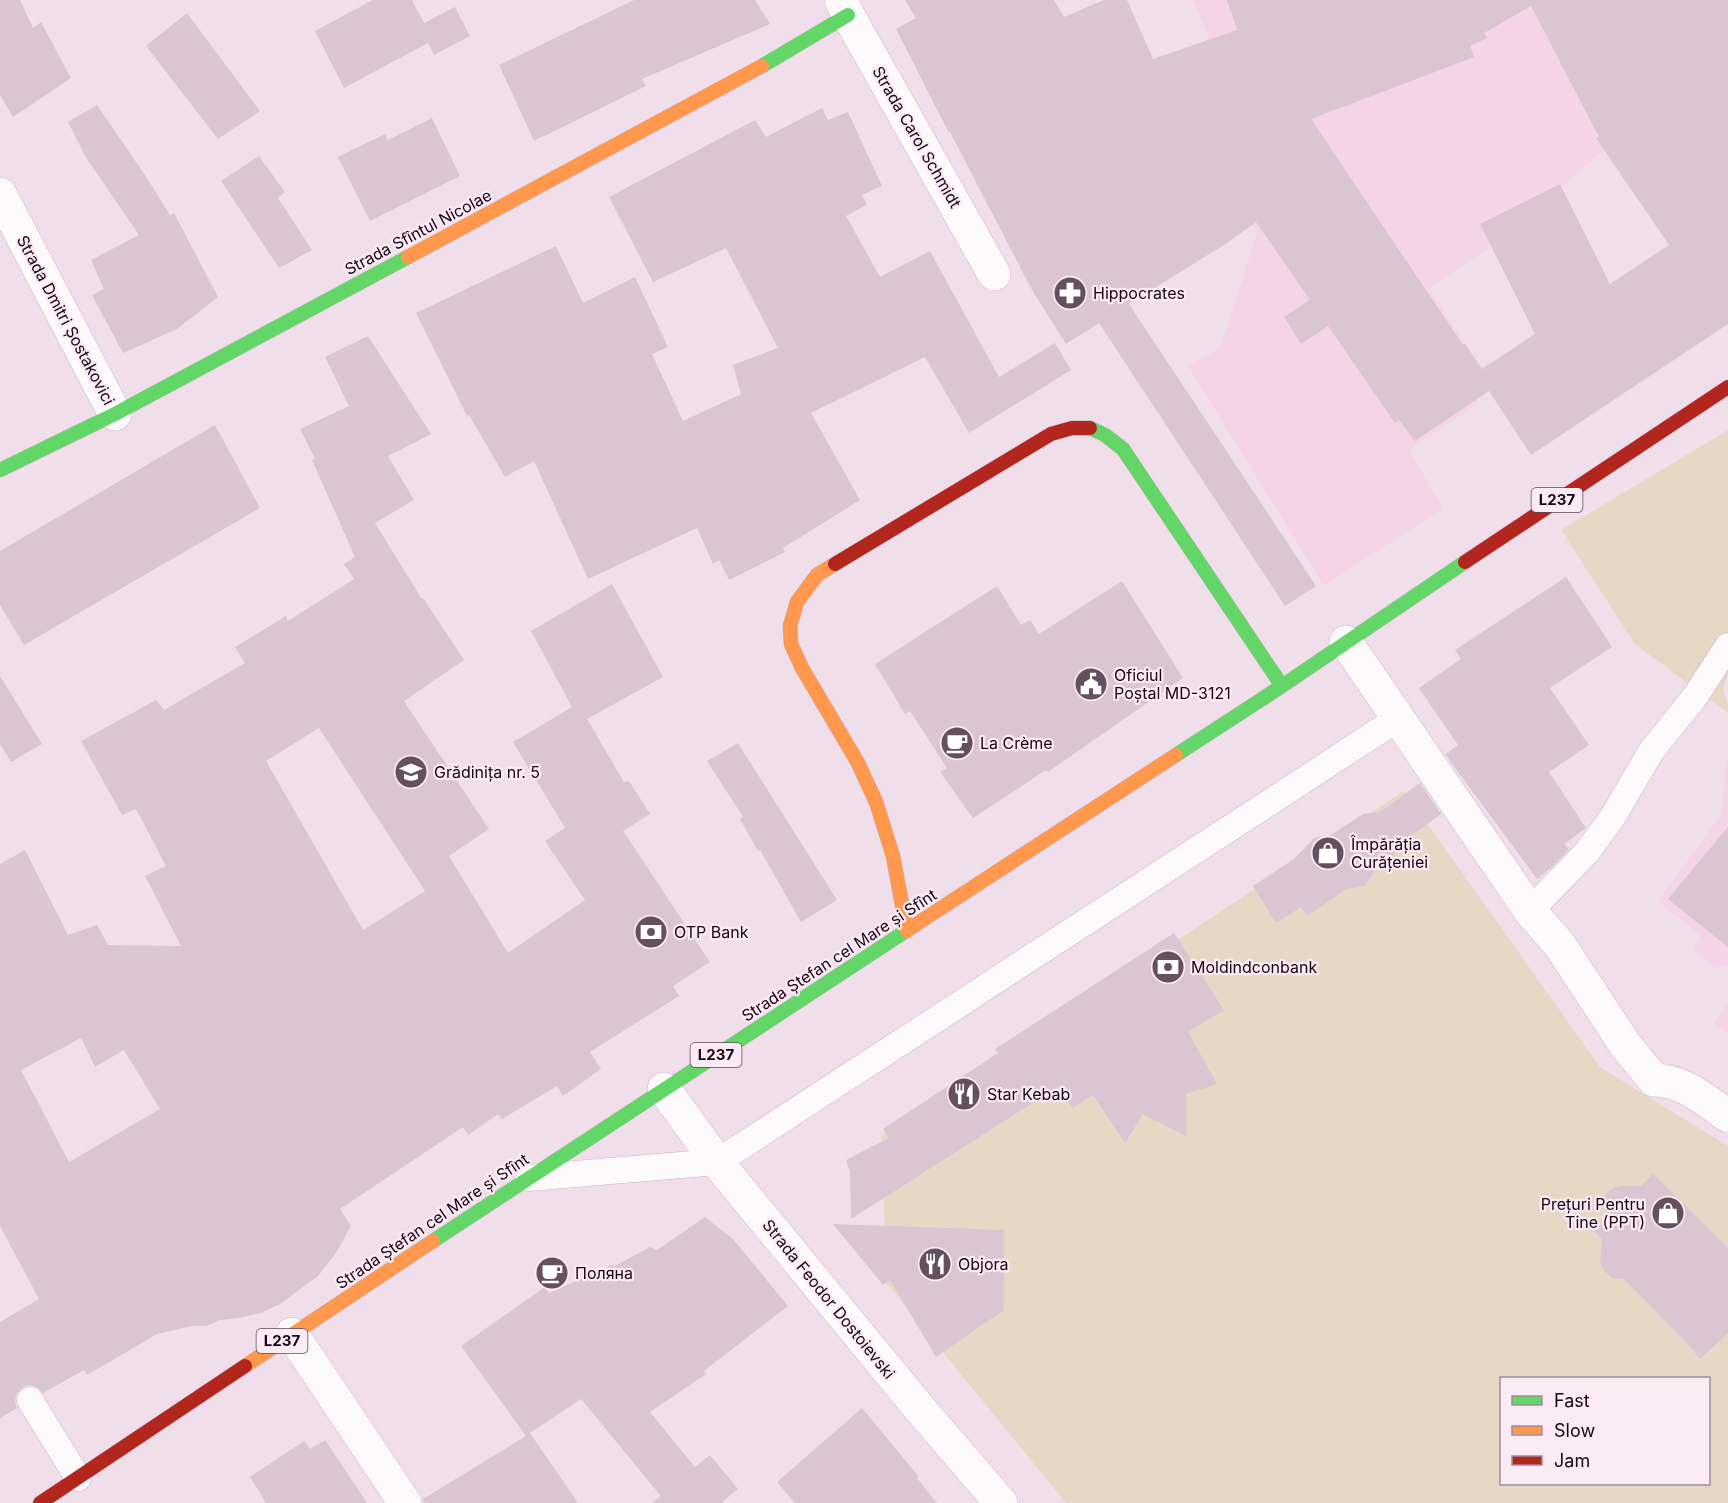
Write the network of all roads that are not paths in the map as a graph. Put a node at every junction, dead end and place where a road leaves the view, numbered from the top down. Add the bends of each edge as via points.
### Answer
1 (844, 8) edge
2 (0, 194) edge
3 (994, 274) dead end
4 (1728, 387) edge
5 (115, 414) junction
6 (0, 470) edge
7 (1346, 642) junction
8 (1728, 646) edge
9 (1282, 686) junction
10 (1399, 718) junction
11 (1530, 911) junction
12 (907, 931) junction
13 (664, 1089) junction
14 (1728, 1116) edge
15 (717, 1162) junction
16 (525, 1179) junction
17 (292, 1334) junction
18 (30, 1400) dead end
19 (78, 1478) junction
20 (40, 1503) edge
21 (405, 1503) edge
22 (1001, 1503) edge

1 - 3 street, Strada Carol Schmidt
1 - 5 main road, Strada Sfîntul Nicolae via 745,76
2 - 5 street, Strada Dmitri Șostakovici
4 - 7 main road, Strada Ștefan cel Mare și Sfînt / L237
5 - 6 main road, Strada Sfîntul Nicolae
7 - 9 main road, Strada Ștefan cel Mare și Sfînt / L237
7 - 10 street
8 - 11 lane via 1694,699 1652,750 1587,852
9 - 12 main road, Strada Ștefan cel Mare și Sfînt / L237
9 - 12 main road via 1123,449 1107,435 1089,428 1068,427 1051,434 817,575 800,595 791,616 790,638 797,659 869,785 896,865
10 - 11 street
10 - 15 lane
11 - 14 street via 1558,944 1626,1046 1654,1080 1685,1087
12 - 13 main road, Strada Ștefan cel Mare și Sfînt / L237
13 - 15 street, Strada Fеodor Dostoievski
13 - 16 main road, Strada Ștefan cel Mare și Sfînt / L237
15 - 16 lane
15 - 22 street, Strada Fеodor Dostoievski
16 - 17 main road, Strada Ștefan cel Mare și Sfînt / L237
17 - 19 main road, Strada Ștefan cel Mare și Sfînt / L237
17 - 21 street
18 - 19 lane
19 - 20 main road, Strada Ștefan cel Mare și Sfînt / L237

